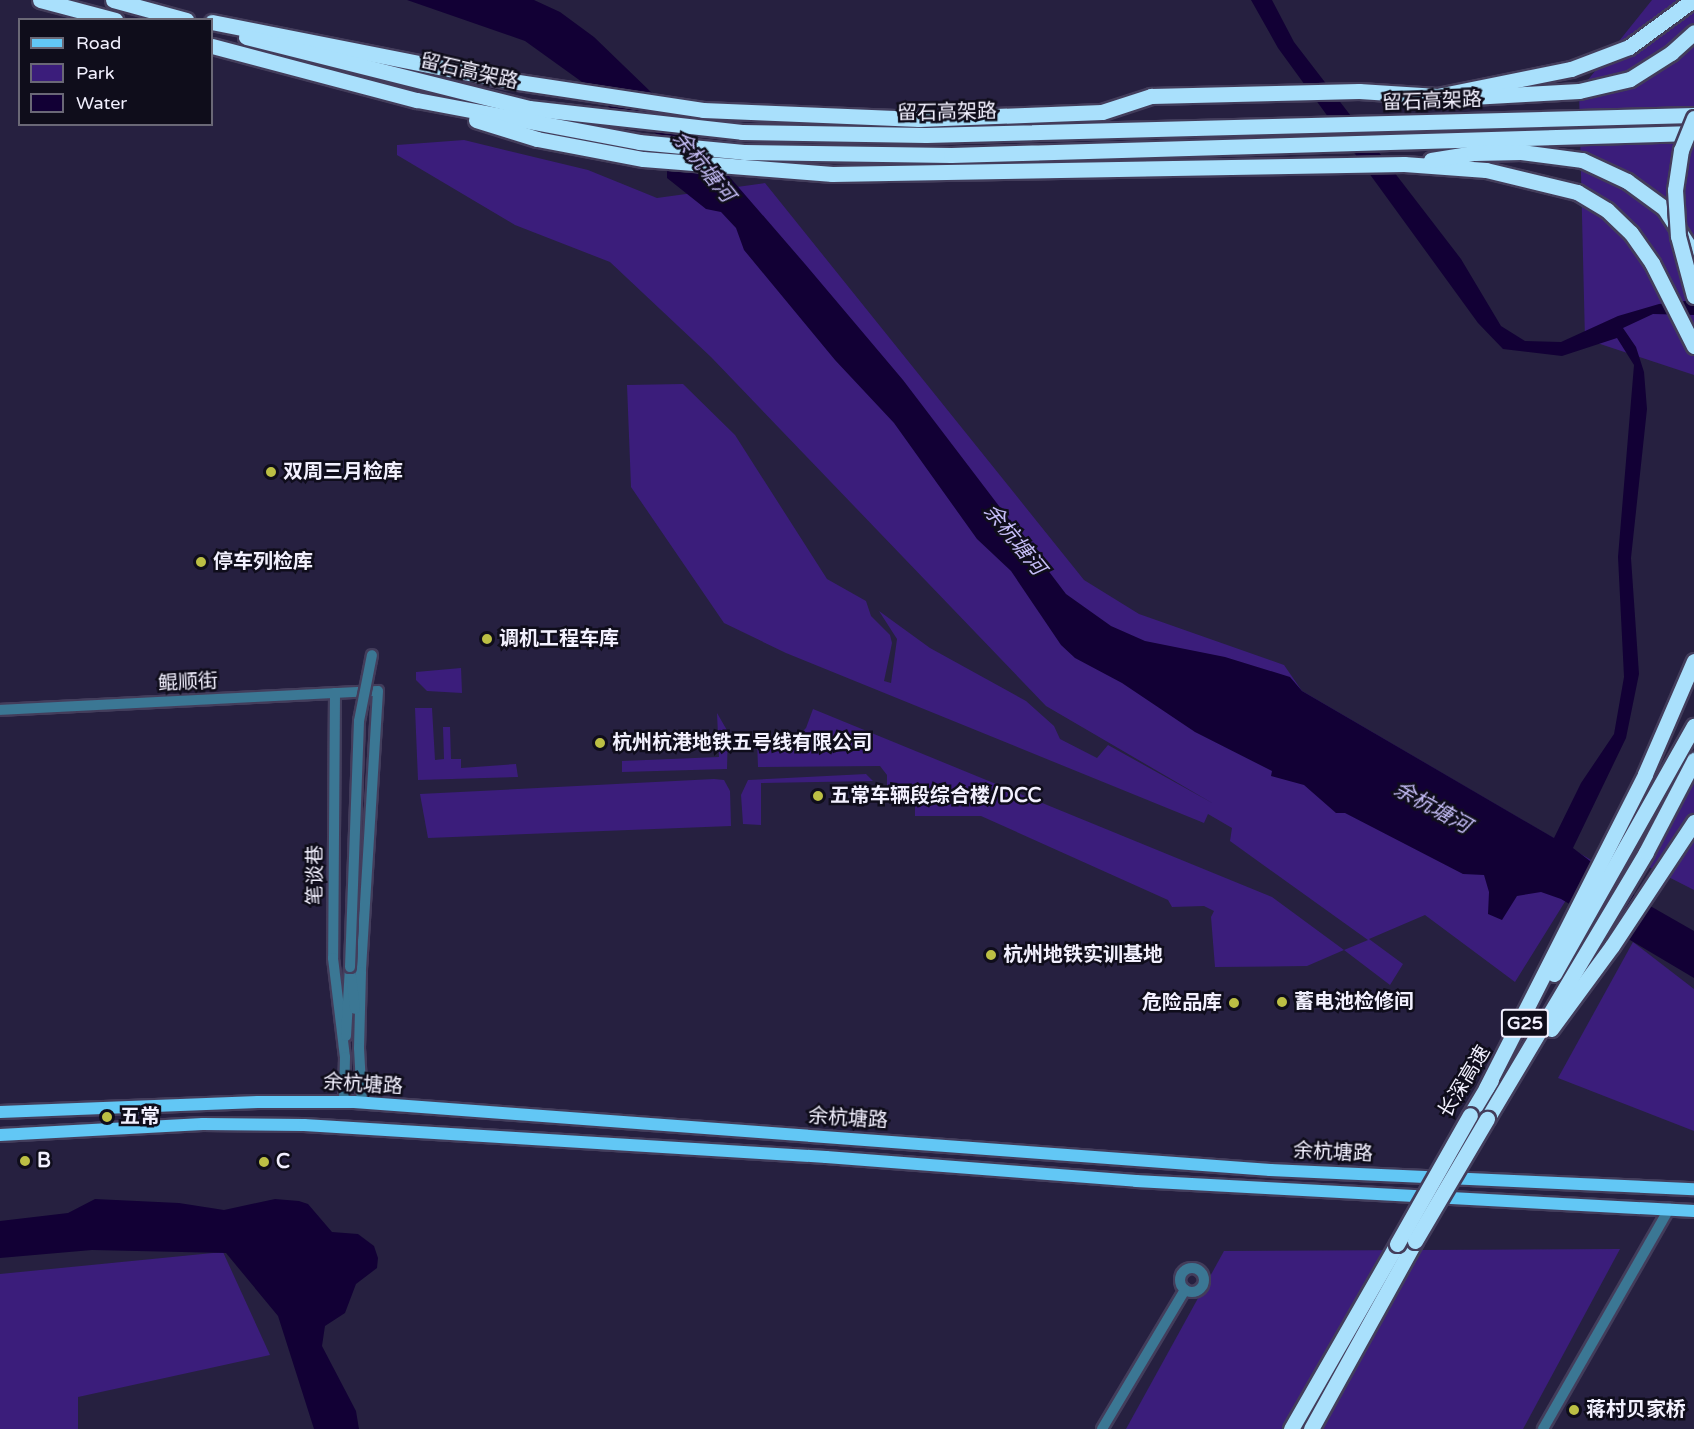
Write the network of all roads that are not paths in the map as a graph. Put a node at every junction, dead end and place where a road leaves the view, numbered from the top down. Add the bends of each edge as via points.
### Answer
1 (40, 0) edge
2 (113, 0) edge
3 (1693, 0) edge
4 (179, 17) edge
5 (108, 18) edge
6 (213, 22) edge
7 (213, 27) edge
8 (1694, 32) edge
9 (213, 46) edge
10 (1437, 96) junction
11 (417, 100) junction
12 (1694, 116) edge
13 (1694, 133) edge
14 (1404, 164) junction
15 (1694, 254) edge
16 (1694, 296) edge
17 (1694, 346) edge
18 (1694, 654) edge
19 (372, 655) dead end
20 (1694, 661) edge
21 (378, 691) joint
22 (335, 693) junction
23 (1676, 706) junction
24 (0, 710) edge
25 (1694, 726) edge
26 (1694, 760) edge
27 (1694, 822) edge
28 (350, 968) junction
29 (359, 1048) junction
30 (345, 1057) junction
31 (1486, 1088) junction
32 (1499, 1099) junction
33 (344, 1102) junction
34 (362, 1103) junction
35 (0, 1112) edge
36 (0, 1136) edge
37 (1694, 1189) edge
38 (1669, 1209) junction
39 (1694, 1211) edge
40 (1185, 1290) dead end
41 (1102, 1429) edge
42 (1291, 1429) edge
43 (1311, 1429) edge
44 (1543, 1429) edge

1 - 5 highway
2 - 4 highway
3 - 10 highway via 1629,47 1571,69
6 - 10 highway via 505,80 703,110 919,119 1102,112 1151,96 1359,91
7 - 12 highway, 留石高架路 via 529,108 742,132 937,135
8 - 10 highway via 1671,53 1630,79 1579,91
9 - 11 highway, 留石高架路
11 - 13 highway, 留石高架路 via 639,142 744,152 1088,151
11 - 14 highway via 537,140 643,159 832,174
12 - 16 highway, bridge via 1681,150 1675,190 1678,236
14 - 15 highway, bridge via 1474,153 1521,152 1581,160 1627,181 1664,208
14 - 17 highway via 1486,170 1577,192 1607,210 1631,233 1652,263
18 - 23 highway
19 - 28 street, 笔谈巷, bridge via 359,721
20 - 23 highway
21 - 22 street, 鲲顺街
21 - 29 street, 笔谈巷
22 - 24 street, 鲲顺街
22 - 30 street, 笔谈巷 via 333,958
23 - 31 highway
25 - 31 highway, 长深高速 / G25 via 1625,853
26 - 32 highway, 长深高速 / G25 via 1639,862
27 - 32 highway via 1617,937
28 - 29 street, 笔谈巷
28 - 30 street, 笔谈巷
29 - 34 street, 笔谈巷
30 - 33 street, 笔谈巷
31 - 42 highway, 长深高速 / G25, bridge
32 - 43 highway, 长深高速 / G25, bridge
33 - 34 main road, 余杭塘路
33 - 35 main road, 余杭塘路
34 - 37 main road, 余杭塘路 via 1270,1170
36 - 38 main road, 余杭塘路 via 204,1124 304,1125 826,1157 1136,1181
38 - 39 main road, 余杭塘路
38 - 44 street
40 - 41 street

